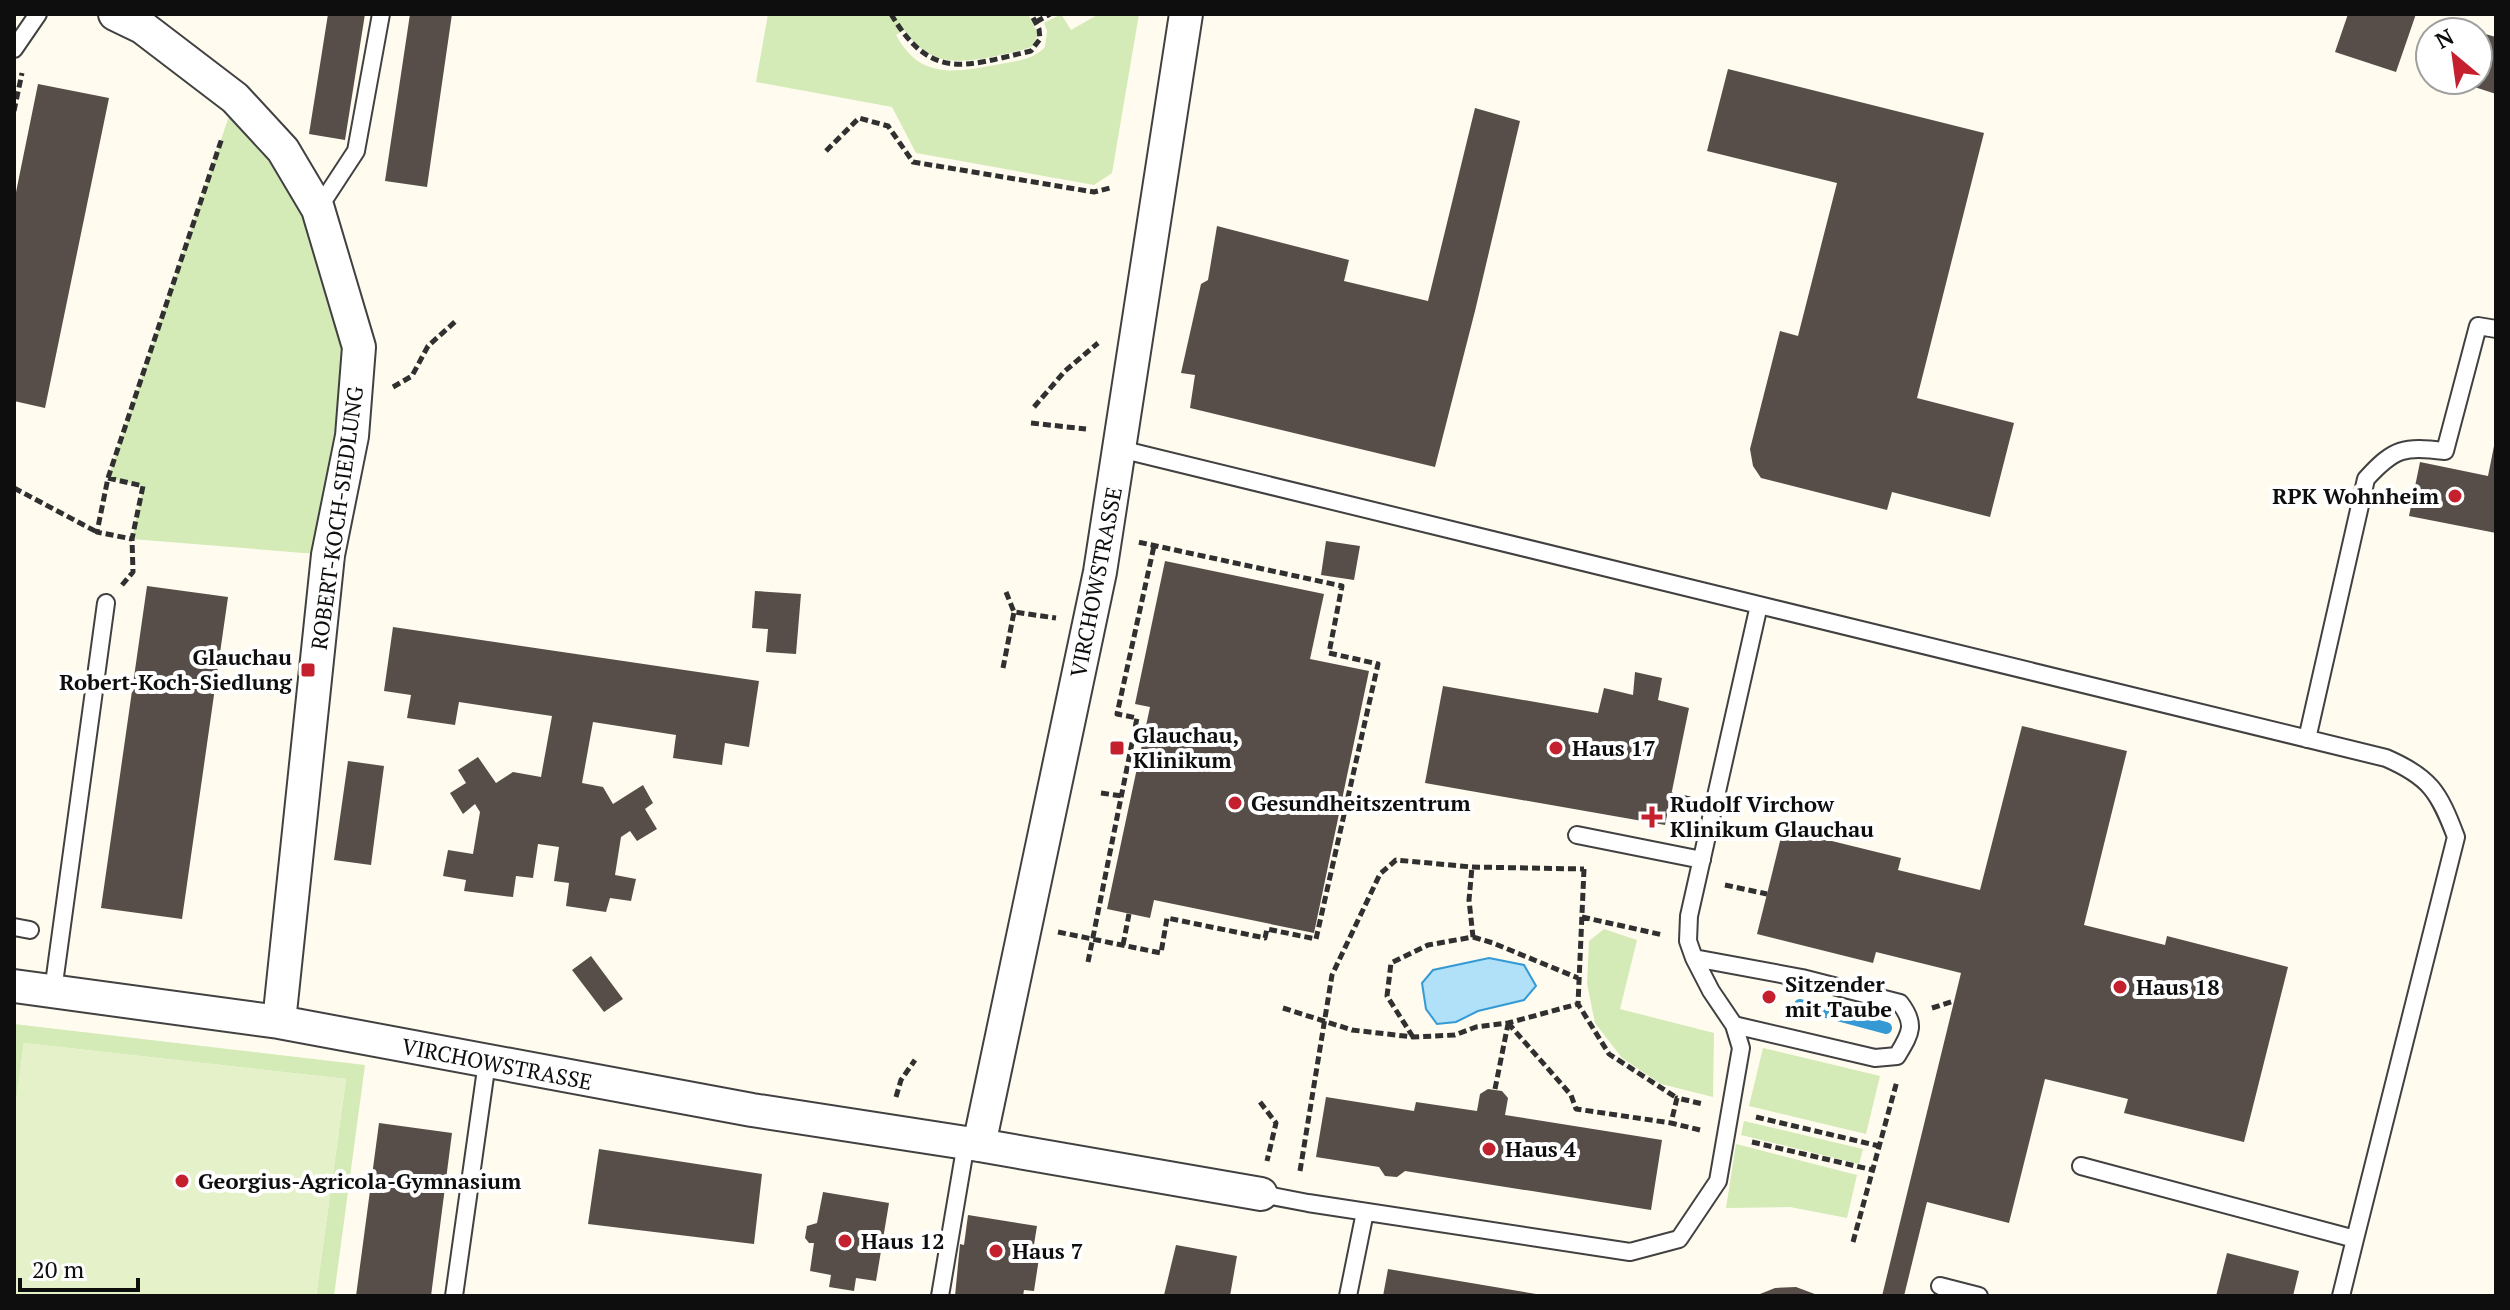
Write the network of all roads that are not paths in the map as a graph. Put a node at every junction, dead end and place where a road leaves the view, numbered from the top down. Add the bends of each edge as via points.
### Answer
1 (38, 14) edge
2 (115, 14) edge
3 (381, 14) edge
4 (1186, 14) edge
5 (14, 49) edge
6 (318, 209) junction
7 (2496, 329) edge
8 (1121, 440) junction
9 (106, 603) road end
10 (1759, 605) junction
11 (2307, 739) junction
12 (1584, 837) road end
13 (1702, 860) junction
14 (1691, 950) junction
15 (14, 986) edge
16 (53, 991) junction
17 (279, 1022) junction
18 (1734, 1025) junction
19 (487, 1062) junction
20 (972, 1144) junction
21 (2081, 1166) dead end
22 (1261, 1194) joint
23 (1365, 1212) junction
24 (2355, 1239) junction
25 (1940, 1286) dead end
26 (454, 1296) edge
27 (940, 1296) edge
28 (1348, 1296) edge
29 (1979, 1296) edge
30 (2341, 1296) edge

1 - 5 lane
2 - 6 street, ROBERT-KOCH-SIEDLUNG via 142,27 235,98 283,150
3 - 6 lane via 356,151
4 - 8 street, VIRCHOWSTRASSE
6 - 17 street, ROBERT-KOCH-SIEDLUNG via 359,347 352,436 328,555
7 - 11 lane via 2478,326 2445,451 2414,447 2385,457 2366,479
8 - 10 lane
8 - 20 street, VIRCHOWSTRASSE via 1026,925
9 - 16 lane
10 - 11 lane
10 - 13 lane
11 - 24 lane via 2413,770 2433,788 2456,837
12 - 13 lane
13 - 14 lane via 1689,916
14 - 18 lane
14 - 18 lane via 1900,1003 1910,1016 1910,1033 1897,1056 1875,1058
15 - 16 street, VIRCHOWSTRASSE
16 - 17 street, VIRCHOWSTRASSE
17 - 19 street, VIRCHOWSTRASSE
18 - 23 lane via 1741,1048 1718,1181 1679,1239 1630,1252
19 - 20 street, VIRCHOWSTRASSE
19 - 26 lane
20 - 22 street, VIRCHOWSTRASSE
20 - 27 lane
21 - 24 lane
22 - 23 lane
23 - 28 lane
24 - 30 lane
25 - 29 lane

